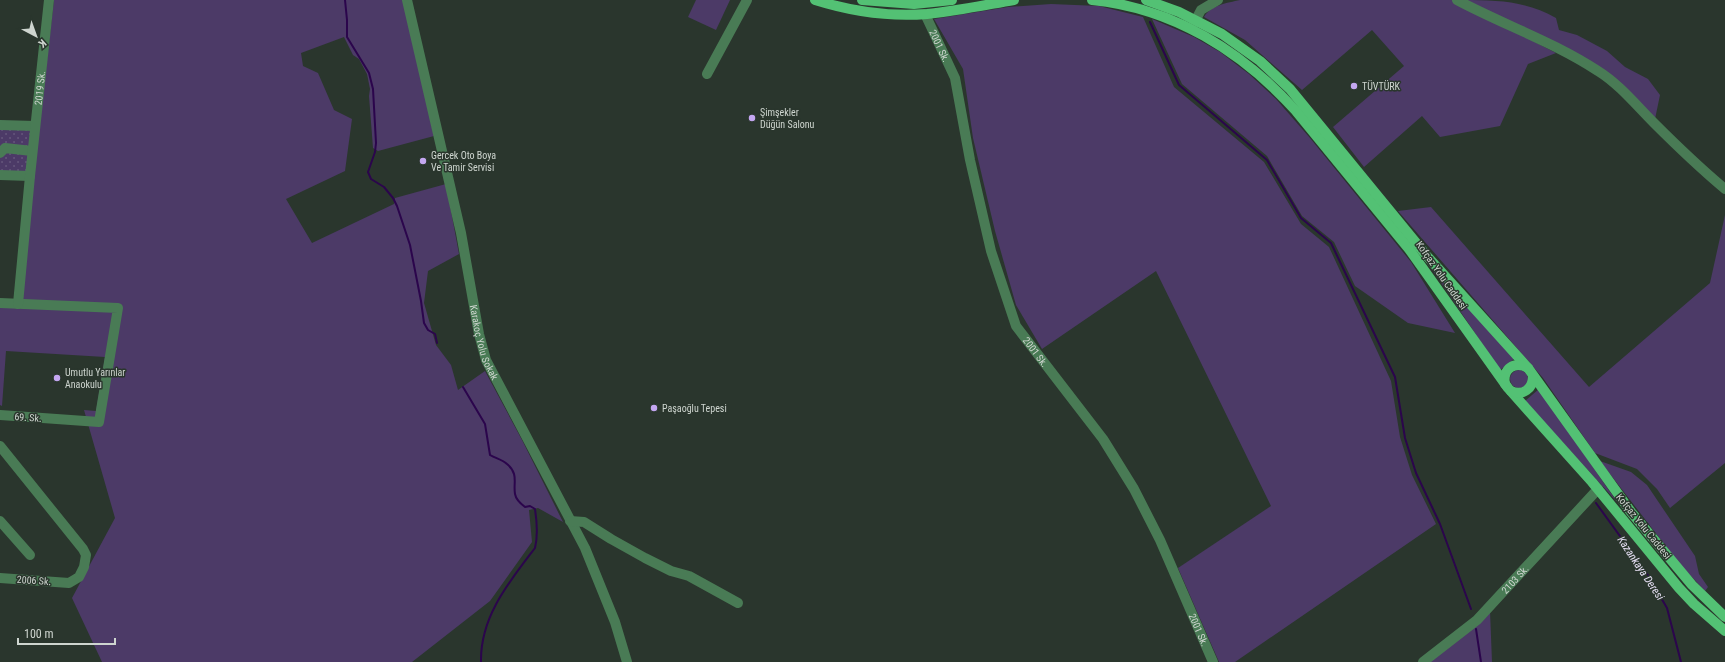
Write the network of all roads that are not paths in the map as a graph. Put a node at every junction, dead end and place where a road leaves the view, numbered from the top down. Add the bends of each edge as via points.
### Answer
1 (49, 0) edge
2 (407, 0) edge
3 (747, 0) edge
4 (815, 0) edge
5 (862, 0) edge
6 (952, 0) edge
7 (1014, 0) edge
8 (1092, 0) edge
9 (1146, 0) edge
10 (1218, 0) edge
11 (1457, 0) edge
12 (925, 14) junction
13 (1195, 20) junction
14 (1191, 29) junction
15 (708, 74) dead end
16 (0, 125) edge
17 (35, 126) junction
18 (1, 151) edge
19 (32, 151) junction
20 (0, 175) edge
21 (30, 176) junction
22 (1725, 188) edge
23 (0, 303) edge
24 (18, 304) junction
25 (1531, 372) junction
26 (1508, 388) junction
27 (0, 415) edge
28 (0, 446) edge
29 (1598, 489) junction
30 (0, 521) edge
31 (570, 521) junction
32 (30, 555) dead end
33 (0, 578) edge
34 (738, 603) dead end
35 (1725, 617) edge
36 (1725, 631) edge
37 (626, 662) edge
38 (1213, 662) edge
39 (1423, 662) edge

1 - 17 street, 2019 Sk.
2 - 31 street, Karakoç Yolu Sokak via 461,233 486,360
3 - 15 street
4 - 12 main road via 842,8 873,12
5 - 6 main road via 914,4
7 - 12 main road
8 - 14 main road, Kofçaz Yolu Caddesi via 1144,11
9 - 13 main road, Kofçaz Yolu Caddesi
10 - 13 street via 1201,10
11 - 22 street via 1537,37 1598,71 1618,87 1697,165
12 - 38 street, 2001 Sk. via 955,78 970,160 991,251 1016,326 1103,439 1134,489 1160,540
13 - 14 street
13 - 25 main road, Kofçaz Yolu Caddesi via 1241,46 1290,89 1426,255
14 - 26 main road, Kofçaz Yolu Caddesi via 1238,57 1296,111 1409,249
16 - 17 street
17 - 19 street, 2019 Sk.
18 - 19 street via 6,148
19 - 21 street, 2019 Sk.
20 - 21 street
21 - 24 street, 2019 Sk.
23 - 24 street
24 - 27 street, 69. Sk. via 118,308 99,422
25 - 26 main road via 1531,386 1528,390 1520,393
25 - 26 main road via 1519,364 1510,368 1505,375
25 - 35 main road, Kofçaz Yolu Caddesi via 1636,518 1692,585
26 - 29 main road, Kofçaz Yolu Caddesi
28 - 33 street, 2006 Sk. via 86,555 79,577 69,583
29 - 36 main road, Kofçaz Yolu Caddesi via 1679,588
29 - 39 street, 2103 Sk. via 1477,620
30 - 32 street
31 - 34 street via 584,522 645,558 671,571 689,576
31 - 37 street, Karakoç Yolu Sokak via 586,548 615,622

